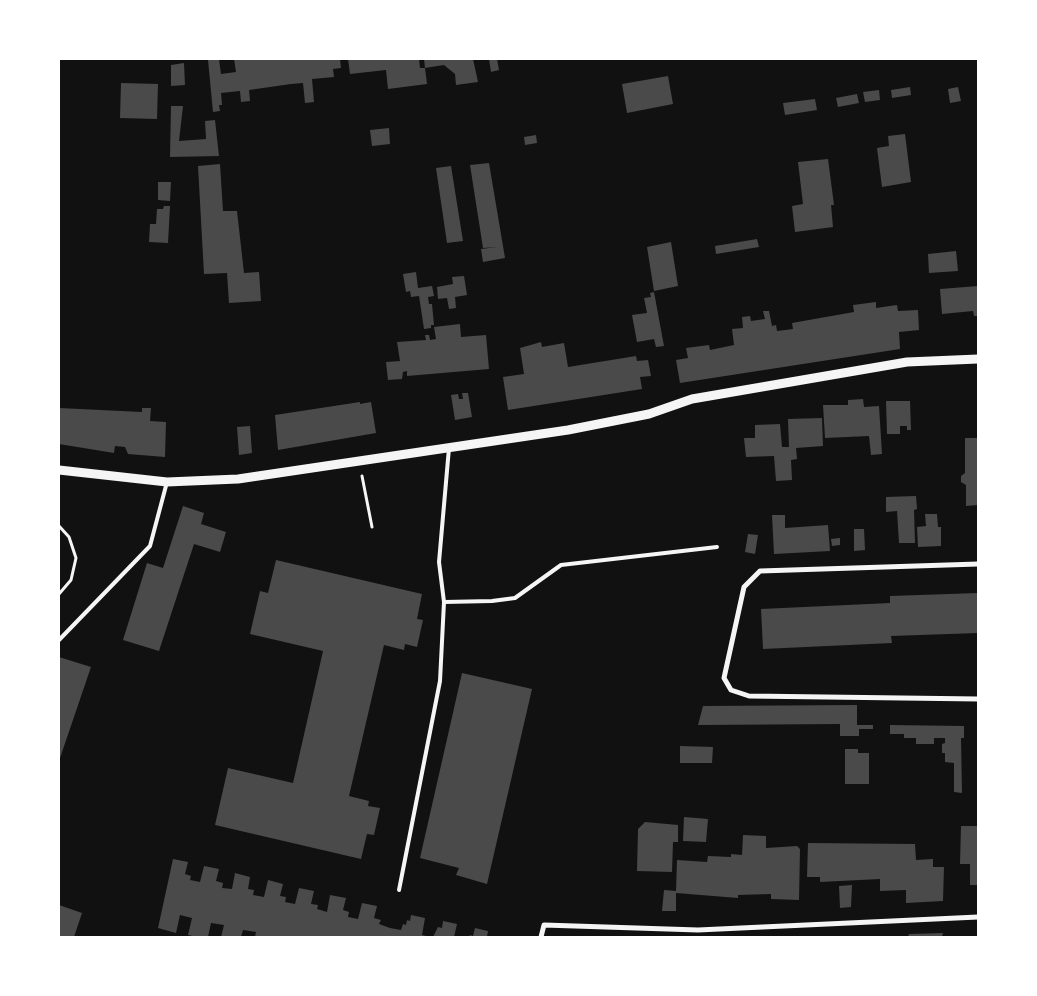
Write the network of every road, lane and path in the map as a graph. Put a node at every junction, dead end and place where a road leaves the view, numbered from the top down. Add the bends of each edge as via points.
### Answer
1 (978, 360) edge
2 (449, 448) junction
3 (359, 462) junction
4 (59, 470) edge
5 (167, 482) junction
6 (59, 526) edge
7 (372, 527) dead end
8 (717, 547) dead end
9 (978, 564) edge
10 (59, 594) edge
11 (444, 602) junction
12 (59, 640) edge
13 (978, 699) edge
14 (399, 890) dead end
15 (978, 916) edge
16 (541, 937) edge

1 - 2 street via 888,365 692,398 649,414 577,428
2 - 3 street
2 - 11 lane via 439,562
3 - 5 street via 238,479
3 - 7 path
4 - 5 street
5 - 12 lane via 150,546
6 - 10 path via 69,537 76,558 71,580
8 - 11 lane via 561,564 515,598
9 - 13 street via 760,571 744,587 724,678 731,690 749,696
11 - 14 lane via 440,681
15 - 16 street via 698,930 544,925

